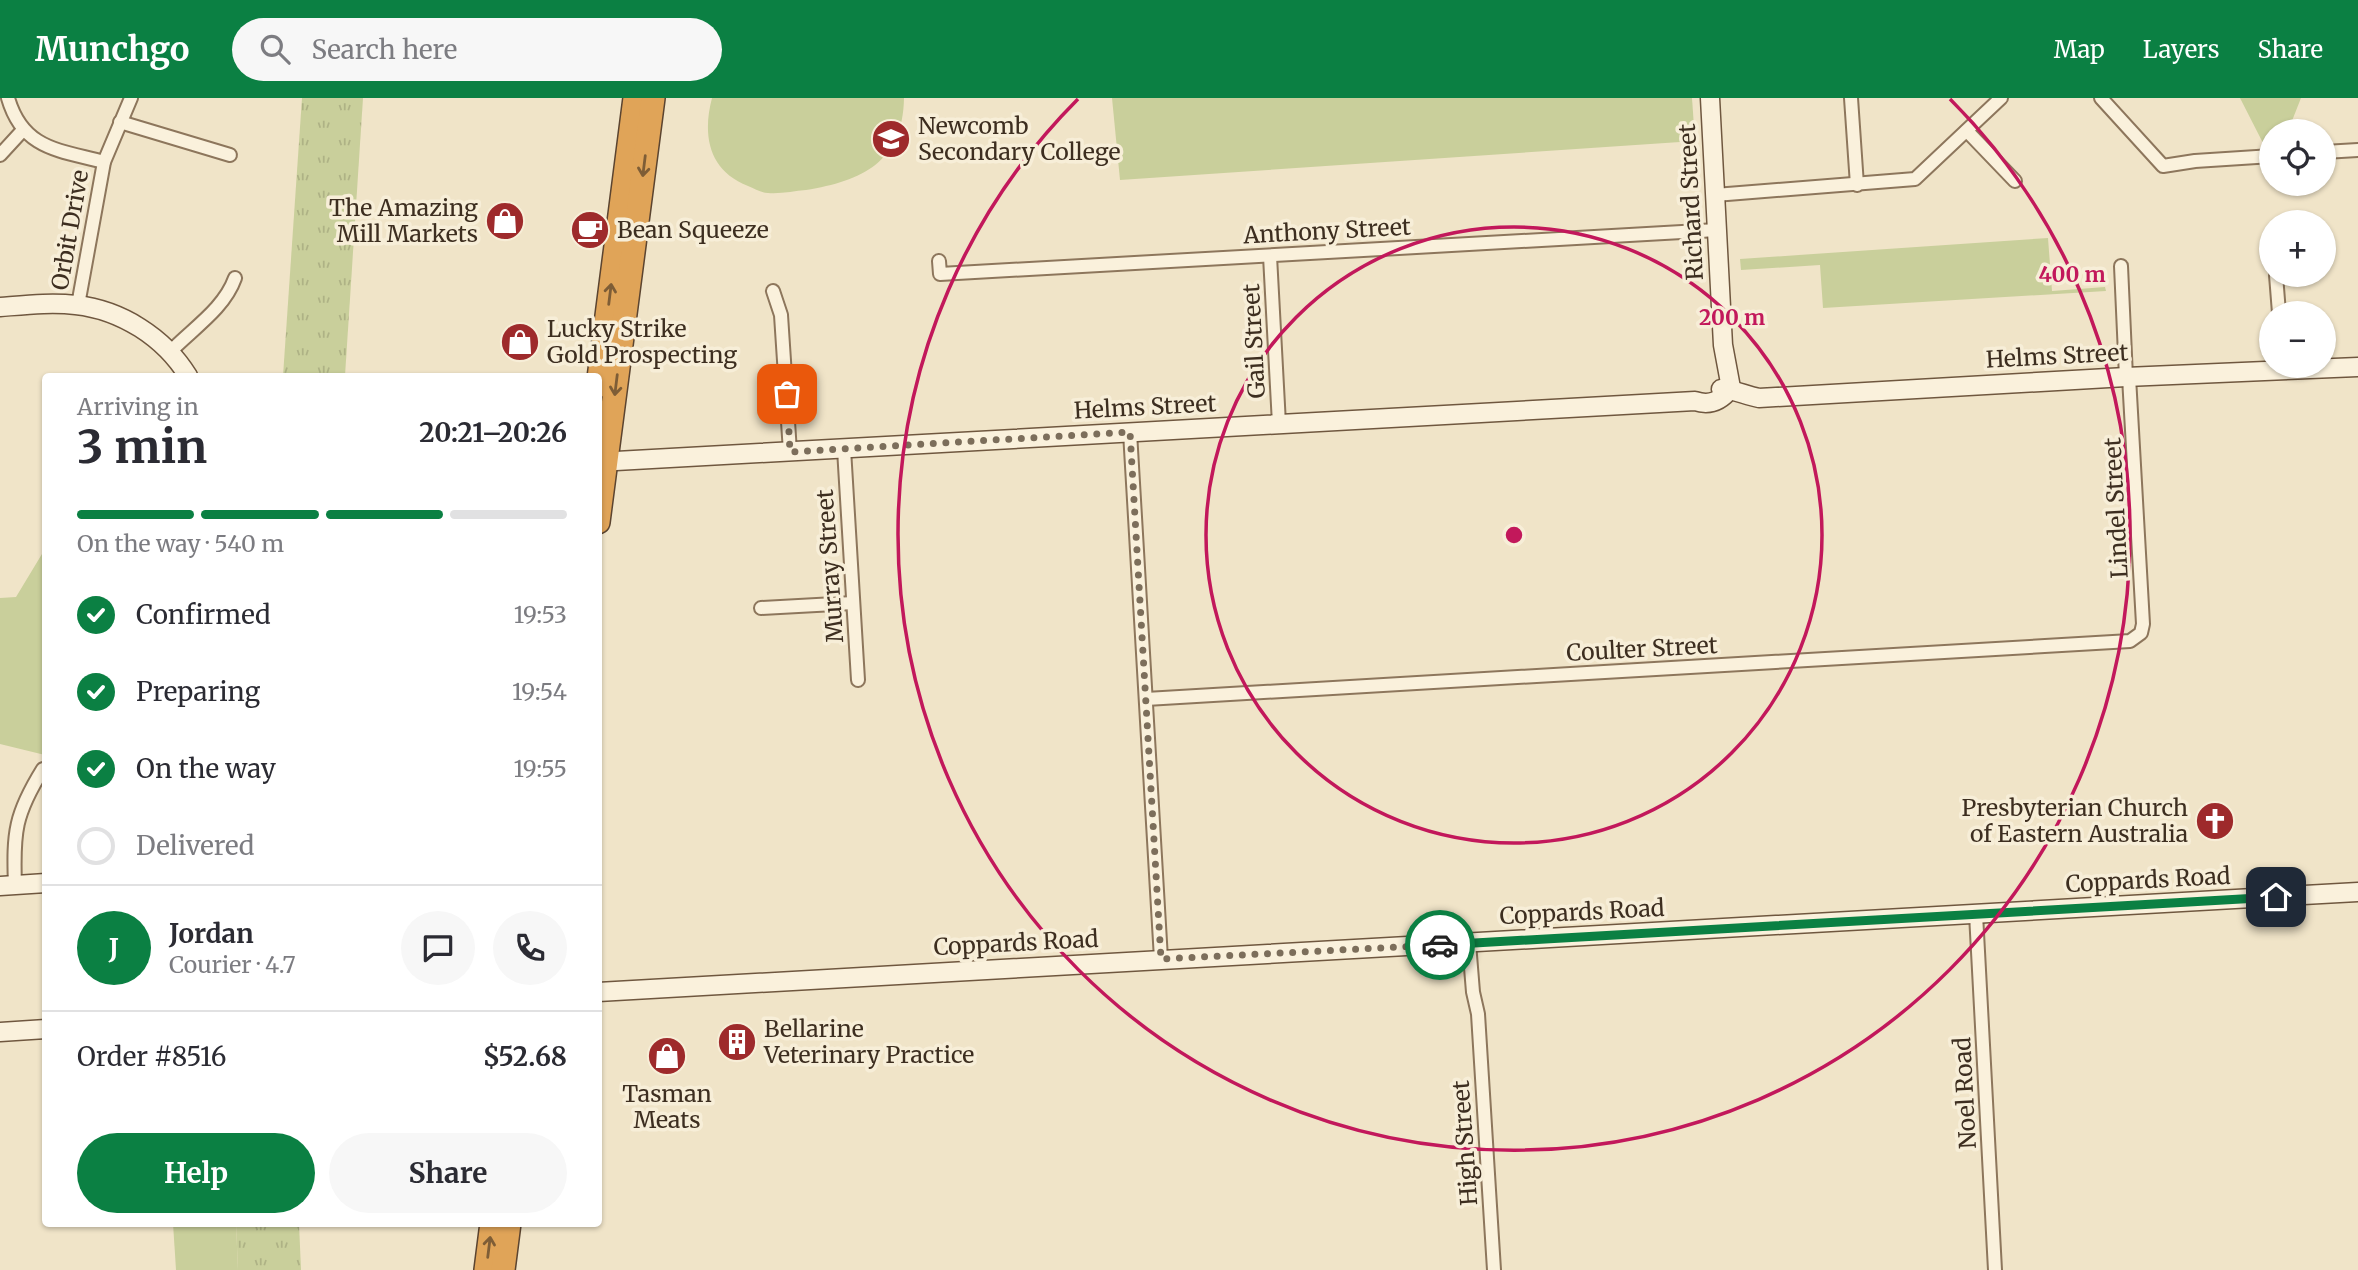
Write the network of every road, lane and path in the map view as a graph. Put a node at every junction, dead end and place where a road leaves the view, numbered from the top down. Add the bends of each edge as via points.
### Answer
1 (8, 98) edge
2 (131, 98) edge
3 (635, 98) edge
4 (653, 98) edge
5 (1710, 98) edge
6 (1850, 98) edge
7 (2001, 98) edge
8 (2101, 98) edge
9 (120, 122) junction
10 (23, 130) junction
11 (1967, 131) junction
12 (2358, 150) edge
13 (2336, 151) edge
14 (0, 155) edge
15 (230, 155) dead end
16 (2259, 157) edge
17 (104, 162) junction
18 (2015, 181) dead end
19 (1857, 185) junction
20 (1715, 195) junction
21 (1717, 230) junction
22 (1270, 256) junction
23 (2121, 266) dead end
24 (939, 273) dead end
25 (235, 278) dead end
26 (773, 291) dead end
27 (78, 305) junction
28 (0, 307) edge
29 (170, 352) junction
30 (2336, 367) edge
31 (2358, 367) edge
32 (2259, 369) edge
33 (185, 373) edge
34 (600, 373) edge
35 (2128, 377) junction
36 (1726, 391) junction
37 (1279, 424) junction
38 (1130, 432) junction
39 (844, 449) junction
40 (790, 452) junction
41 (602, 461) edge
42 (853, 603) junction
43 (761, 608) dead end
44 (2138, 635) joint
45 (858, 680) dead end
46 (1146, 699) junction
47 (42, 771) edge
48 (42, 883) edge
49 (7, 886) edge
50 (2358, 892) edge
51 (1976, 914) junction
52 (1473, 943) junction
53 (1161, 959) junction
54 (602, 992) edge
55 (42, 1029) edge
56 (0, 1032) edge
57 (491, 1227) edge
58 (508, 1227) edge
59 (486, 1270) edge
60 (503, 1270) edge
61 (1494, 1270) edge
62 (1995, 1270) edge

1 - 10 street
2 - 9 street, Orbit Drive
34 -> 3 highway
4 -> 41 highway
5 - 20 street, Richard Street
6 - 19 street
7 - 11 street
8 - 16 street via 2163,166
9 - 15 street
9 - 17 street, Orbit Drive
10 - 14 street
10 - 17 street, Orbit Drive via 48,148
11 - 18 street
11 - 19 street via 1915,179
12 - 13 street
17 - 27 street, Orbit Drive
19 - 20 street
20 - 21 street, Richard Street
21 - 22 street, Anthony Street
21 - 36 street, Richard Street
22 - 24 street, Anthony Street
22 - 37 street, Gail Street
23 - 35 street, Lindel Street
25 - 29 street via 223,302
26 - 40 street via 782,315
27 - 28 street
27 - 29 street via 115,314
29 - 33 street
30 - 31 street, Helms Street
32 - 35 street, Helms Street
35 - 36 street, Helms Street via 1759,398
35 - 44 street, Lindel Street via 2143,620
36 - 37 street, Helms Street via 1695,401
37 - 38 street, Helms Street
38 - 39 street, Helms Street
38 - 46 street
39 - 40 street, Helms Street
39 - 42 street, Murray Street
40 - 41 street, Helms Street
42 - 43 street
42 - 45 street, Murray Street
44 - 46 street, Coulter Street via 2124,642
46 - 53 street
47 - 49 street via 16,823
48 - 49 street
50 - 51 street, Coppards Road
51 - 52 street, Coppards Road
51 - 62 street, Noel Road
52 - 53 street, Coppards Road
52 - 61 street, High Street via 1480,991
53 - 54 street, Coppards Road
55 - 56 street
59 -> 57 highway
58 - 60 highway

